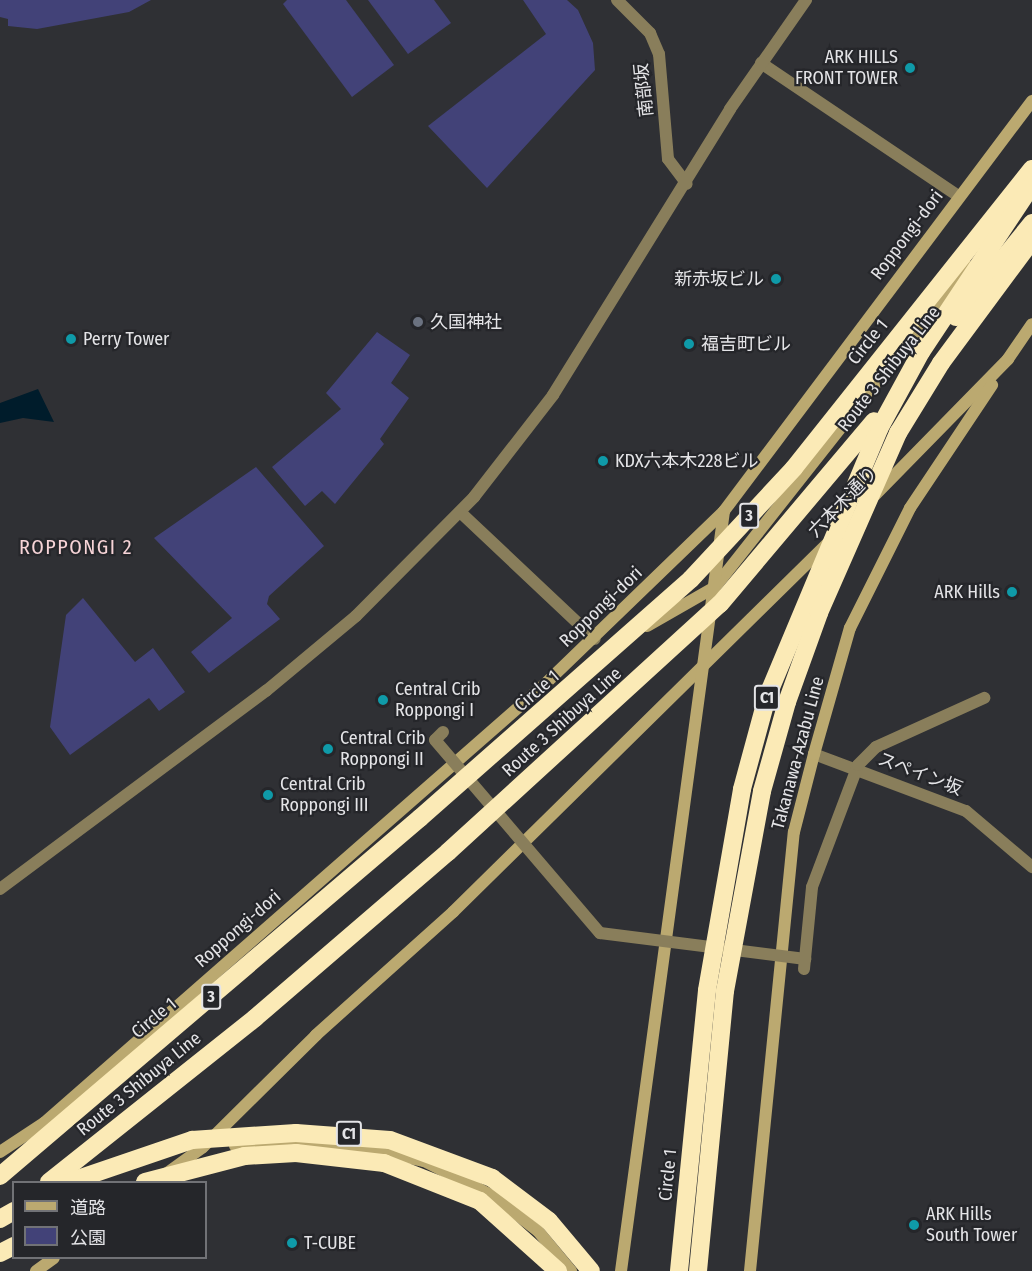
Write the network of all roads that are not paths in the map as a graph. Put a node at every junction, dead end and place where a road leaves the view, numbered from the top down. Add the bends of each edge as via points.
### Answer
1 (617, 0) edge
2 (806, 0) edge
3 (761, 63) junction
4 (1032, 101) edge
5 (1032, 169) edge
6 (687, 184) junction
7 (1032, 185) edge
8 (957, 196) junction
9 (1032, 223) edge
10 (1032, 240) edge
11 (1032, 324) edge
12 (1008, 359) junction
13 (724, 511) junction
14 (460, 512) junction
15 (715, 587) junction
16 (595, 639) junction
17 (704, 669) junction
18 (544, 685) junction
19 (984, 698) dead end
20 (443, 732) dead end
21 (814, 754) junction
22 (1032, 867) edge
23 (0, 889) edge
24 (203, 1147) junction
25 (1, 1150) edge
26 (0, 1176) edge
27 (50, 1181) edge
28 (72, 1181) edge
29 (148, 1181) edge
30 (156, 1181) edge
31 (51, 1259) edge
32 (36, 1271) edge
33 (558, 1271) edge
34 (571, 1271) edge
35 (591, 1271) edge
36 (621, 1271) edge
37 (679, 1271) edge
38 (698, 1271) edge
39 (750, 1271) edge

1 - 6 street, 南部坂 via 650,33 659,54 668,159
2 - 3 street
3 - 6 street
3 - 8 street
4 - 8 main road, Roppongi-dori
5 - 26 highway, Circle 1 / 3, bridge via 794,468 691,579 561,699
6 - 14 street via 553,394
7 - 15 main road
7 - 37 highway, Circle 1 / C1, bridge via 921,352 879,429 799,609 767,697 742,789 707,990
8 - 13 main road, Roppongi-dori
9 - 27 highway, Route 3 Shibuya Line / 3, bridge via 824,486 720,604 360,927
10 - 38 highway, C1, bridge via 941,363 898,433 824,603 788,702 762,791 725,991
11 - 12 main road
12 - 17 main road, 六本木通り
12 - 21 main road, Takanawa-Azabu Line via 910,508 850,628
13 - 15 main road
13 - 16 main road, Roppongi-dori
14 - 16 street
14 - 23 street via 356,616 266,691
15 - 17 main road
15 - 18 main road
16 - 18 main road, Roppongi-dori
17 - 24 main road
17 - 36 main road
18 - 25 main road, Roppongi-dori via 44,1123
19 - 20 street, bridge via 876,747 858,765 812,887 805,964 600,933 435,740
21 - 22 street, スペイン坂 via 966,811
21 - 39 main road, Takanawa-Azabu Line via 794,832
24 - 30 main road
24 - 34 main road via 349,1146 424,1161 493,1196 538,1231
28 - 35 highway, C1, bridge via 192,1140 296,1132 390,1140 492,1178 549,1221
29 - 33 highway, bridge via 245,1156 296,1153 384,1163 480,1201
31 - 32 main road

